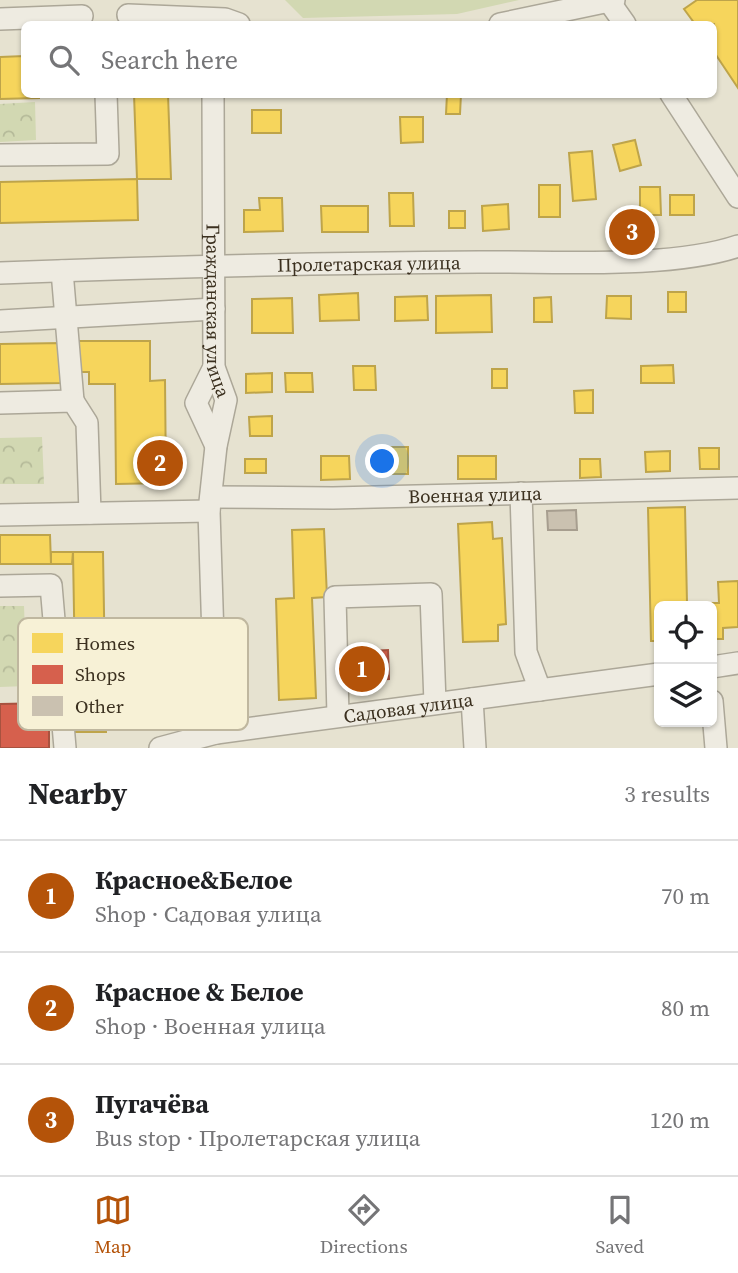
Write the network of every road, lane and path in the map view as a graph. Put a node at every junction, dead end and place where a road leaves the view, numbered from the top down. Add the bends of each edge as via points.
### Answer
1 (611, 1) edge
2 (128, 15) dead end
3 (82, 16) dead end
4 (0, 19) edge
5 (188, 21) edge
6 (231, 21) edge
7 (514, 21) edge
8 (623, 21) edge
9 (106, 98) edge
10 (213, 98) edge
11 (674, 98) edge
12 (0, 155) edge
13 (738, 197) edge
14 (738, 246) edge
15 (215, 264) junction
16 (62, 271) junction
17 (0, 273) edge
18 (214, 309) junction
19 (66, 318) junction
20 (0, 321) edge
21 (214, 367) junction
22 (73, 401) junction
23 (0, 403) edge
24 (216, 446) junction
25 (738, 488) edge
26 (521, 493) junction
27 (210, 504) junction
28 (90, 513) junction
29 (0, 515) edge
30 (0, 586) edge
31 (54, 618) edge
32 (213, 618) edge
33 (738, 663) edge
34 (717, 666) edge
35 (654, 675) edge
36 (540, 690) junction
37 (472, 699) junction
38 (435, 703) junction
39 (338, 716) junction
40 (714, 727) edge
41 (248, 729) edge
42 (63, 730) edge
43 (216, 730) edge
44 (238, 730) edge
45 (216, 733) junction
46 (185, 745) edge
47 (65, 748) edge
48 (160, 748) edge
49 (475, 748) edge
50 (716, 748) edge

1 - 7 street
1 - 8 street
2 - 5 street
3 - 4 street
5 - 6 street
9 - 12 street via 108,153
10 - 15 street, Гражданская улица
11 - 13 street
14 - 15 street, Пролетарская улица via 716,254 632,260
15 - 16 street, Пролетарская улица
15 - 18 street, Гражданская улица
16 - 17 street, Пролетарская улица
16 - 19 street
18 - 19 street
18 - 21 street, Гражданская улица
19 - 20 street
19 - 22 street
21 - 24 street, Гражданская улица via 226,400
21 - 24 street via 196,403
22 - 23 street
22 - 28 street via 87,424
24 - 27 street, Гражданская улица
25 - 26 street, Военная улица
26 - 27 street, Военная улица
26 - 36 street via 526,652
27 - 28 street, Военная улица
27 - 32 street, Гражданская улица
28 - 29 street, Военная улица
30 - 31 street via 51,585
33 - 34 street
35 - 36 street, Садовая улица
36 - 37 street, Садовая улица
37 - 38 street, Садовая улица
37 - 49 street
38 - 39 street, Садовая улица
38 - 39 street via 431,594 335,597
39 - 41 street, Садовая улица
40 - 50 street
42 - 47 street
43 - 45 street, Гражданская улица
44 - 45 street, Садовая улица
45 - 46 street, Садовая улица
46 - 48 street, Садовая улица

